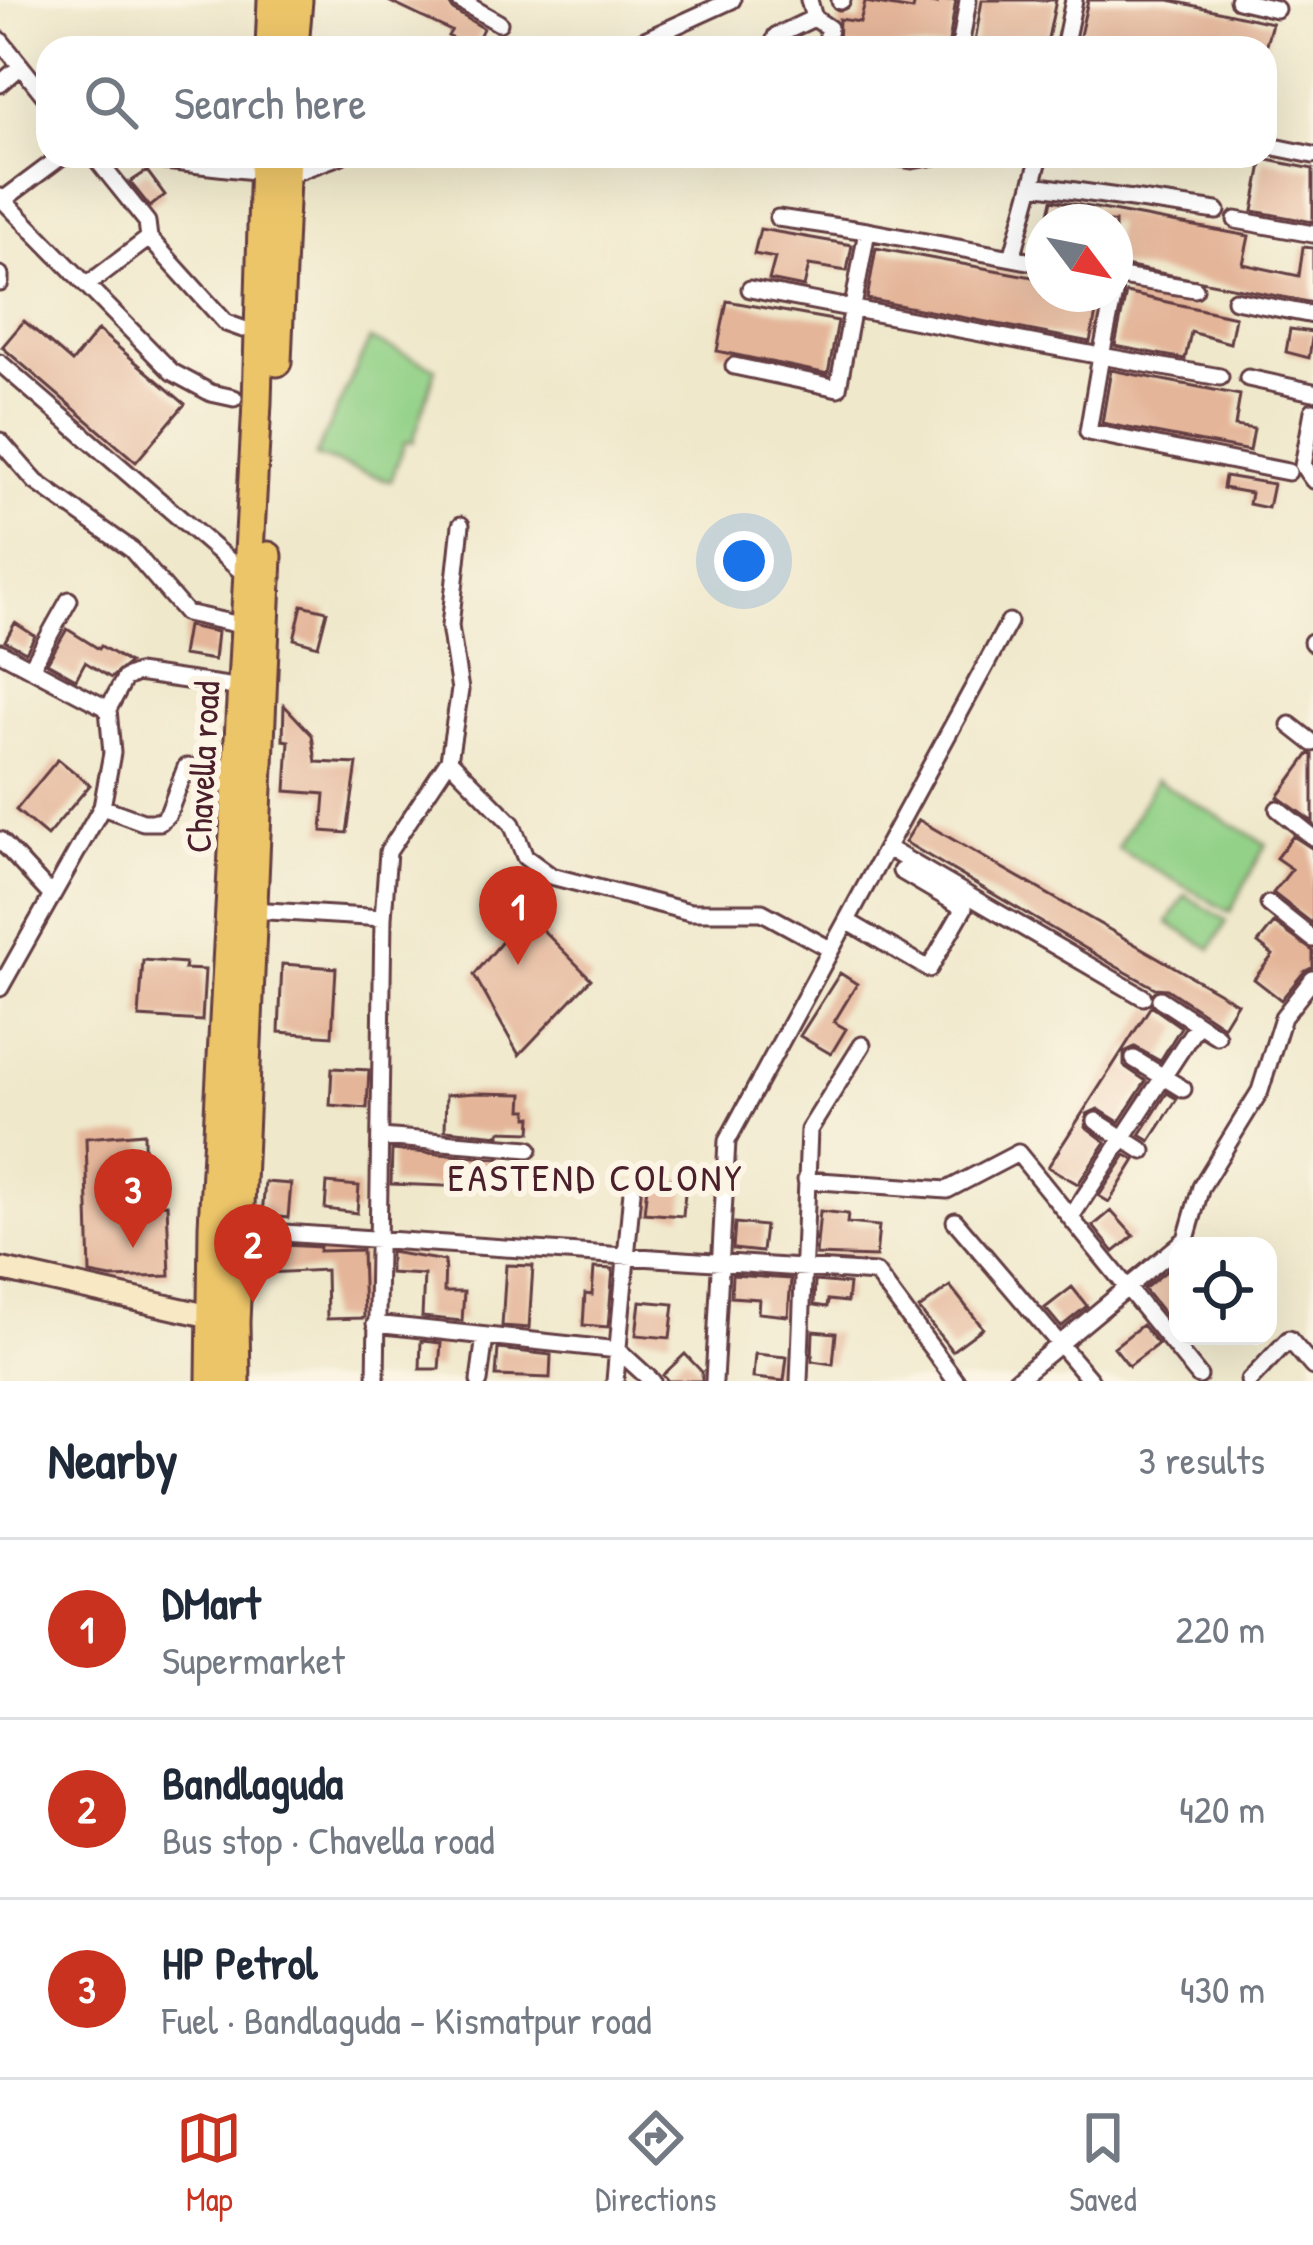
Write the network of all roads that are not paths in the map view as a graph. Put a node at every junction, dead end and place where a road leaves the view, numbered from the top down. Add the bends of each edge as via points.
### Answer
1 (272, 0) edge
2 (298, 0) edge
3 (459, 0) edge
4 (732, 0) edge
5 (808, 0) edge
6 (968, 0) edge
7 (1074, 0) edge
8 (1238, 0) edge
9 (1276, 9) dead end
10 (814, 18) junction
11 (499, 23) dead end
12 (270, 36) edge
13 (295, 36) edge
14 (653, 36) edge
15 (776, 36) edge
16 (828, 36) edge
17 (962, 36) edge
18 (1066, 36) edge
19 (0, 40) edge
20 (21, 66) junction
21 (0, 84) edge
22 (36, 85) edge
23 (1277, 148) edge
24 (1313, 155) edge
25 (45, 168) edge
26 (103, 168) edge
27 (274, 168) edge
28 (274, 168) edge
29 (1037, 168) edge
30 (1033, 184) junction
31 (1, 199) edge
32 (1217, 211) dead end
33 (778, 218) dead end
34 (1235, 220) dead end
35 (867, 231) junction
36 (1313, 234) edge
37 (149, 238) junction
38 (1012, 258) junction
39 (1025, 261) edge
40 (87, 285) junction
41 (1133, 286) edge
42 (750, 289) dead end
43 (1195, 290) dead end
44 (1234, 300) dead end
45 (851, 310) junction
46 (1110, 312) edge
47 (1313, 315) edge
48 (242, 329) dead end
49 (1101, 356) junction
50 (0, 363) edge
51 (734, 366) dead end
52 (1220, 377) dead end
53 (1248, 378) dead end
54 (1313, 392) edge
55 (234, 398) dead end
56 (1313, 411) edge
57 (0, 441) edge
58 (1288, 472) dead end
59 (1313, 480) edge
60 (461, 525) dead end
61 (248, 577) junction
62 (69, 600) dead end
63 (1009, 622) dead end
64 (245, 626) junction
65 (0, 652) edge
66 (31, 668) junction
67 (242, 688) junction
68 (108, 709) junction
69 (1290, 725) dead end
70 (1313, 742) edge
71 (449, 760) junction
72 (237, 770) junction
73 (102, 807) junction
74 (1278, 808) dead end
75 (1313, 837) edge
76 (0, 840) edge
77 (886, 848) junction
78 (901, 871) dead end
79 (51, 895) junction
80 (1269, 904) dead end
81 (251, 910) junction
82 (383, 919) junction
83 (847, 920) junction
84 (1313, 939) edge
85 (830, 949) junction
86 (1313, 979) edge
87 (0, 988) edge
88 (1198, 1024) junction
89 (1217, 1036) dead end
90 (862, 1045) dead end
91 (1134, 1059) dead end
92 (1164, 1078) junction
93 (1183, 1089) dead end
94 (1096, 1121) dead end
95 (381, 1137) junction
96 (1124, 1139) junction
97 (529, 1149) dead end
98 (1142, 1151) dead end
99 (806, 1180) junction
100 (632, 1191) dead end
101 (1071, 1217) junction
102 (955, 1221) dead end
103 (239, 1230) junction
104 (376, 1237) junction
105 (628, 1255) junction
106 (720, 1261) junction
107 (806, 1267) junction
108 (0, 1269) edge
109 (1127, 1286) junction
110 (223, 1320) junction
111 (375, 1324) junction
112 (485, 1336) junction
113 (1059, 1342) junction
114 (618, 1351) junction
115 (1313, 1367) edge
116 (1199, 1376) dead end
117 (211, 1381) edge
118 (236, 1381) edge
119 (376, 1381) edge
120 (479, 1381) edge
121 (615, 1381) edge
122 (652, 1381) edge
123 (714, 1381) edge
124 (799, 1381) edge
125 (956, 1381) edge
126 (1016, 1381) edge
127 (1091, 1381) edge
128 (1249, 1381) edge

1 - 12 highway
2 - 13 highway
3 - 11 street
4 - 14 street
5 - 10 street
6 - 17 street
7 - 18 street
8 - 9 street
10 - 15 street
10 - 16 street
19 - 20 street
20 - 21 street
20 - 22 street
23 - 24 street
25 - 31 street
26 - 37 street via 146,222
27 - 61 highway, Chavella road
28 - 81 highway, Chavella road
29 - 30 street
30 - 32 street
30 - 38 street
31 - 40 street
33 - 35 street
34 - 36 street
35 - 38 street
35 - 45 street
37 - 40 street
37 - 48 street via 226,323
38 - 39 street
40 - 55 street via 172,372
41 - 43 street
42 - 45 street
44 - 47 street
45 - 49 street
45 - 51 street via 838,388
46 - 49 street
49 - 52 street
49 - 58 street via 1088,432
50 - 61 street
53 - 54 street
56 - 59 street via 1303,466
57 - 64 street via 36,482 133,550 186,613
60 - 71 street via 450,626 460,690
61 - 64 highway, Chavella road
62 - 66 street
63 - 77 street
64 - 67 highway, Chavella road
65 - 66 street
66 - 68 street
67 - 68 street via 131,674
67 - 72 highway, Chavella road
68 - 73 street via 112,753
69 - 70 street
71 - 82 street via 388,852
71 - 85 street via 512,824 525,857 551,876 690,912 762,912
72 - 73 street via 185,767 160,822
72 - 110 highway, Chavella road
73 - 79 street
74 - 75 street
76 - 79 street
77 - 83 street
77 - 88 street
78 - 83 street via 964,908 929,969
79 - 87 street
80 - 84 street
81 - 82 street
81 - 103 highway, Chavella road
82 - 95 street
83 - 85 street
85 - 106 street via 727,1141
86 - 109 street via 1282,1017 1259,1091 1201,1186 1186,1239
88 - 89 street
88 - 92 street
90 - 99 street via 809,1130
91 - 92 street
92 - 93 street
92 - 96 street
94 - 96 street
95 - 97 street
95 - 104 street
96 - 98 street
96 - 101 street
99 - 101 street via 947,1190 1018,1153
99 - 107 street
100 - 105 street
101 - 109 street
102 - 113 street
103 - 104 street
103 - 110 highway, Chavella road
104 - 105 street
104 - 111 street
105 - 106 street
105 - 114 street
106 - 107 street
106 - 123 street
107 - 124 street
107 - 125 street via 876,1273
108 - 110 street
109 - 113 street
109 - 116 street
110 - 117 highway, Chavella road
110 - 118 highway, Chavella road
111 - 112 street
111 - 119 street
112 - 114 street
112 - 120 street
113 - 126 street
113 - 127 street
114 - 121 street
114 - 122 street
115 - 128 street via 1288,1339

